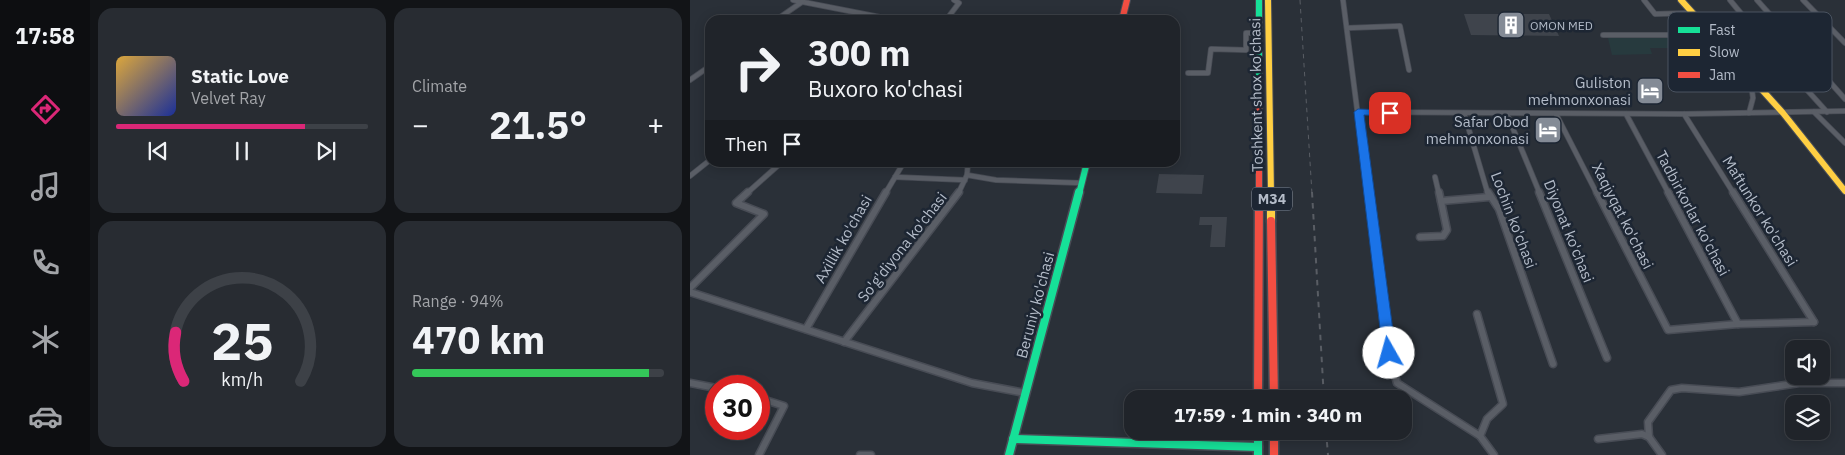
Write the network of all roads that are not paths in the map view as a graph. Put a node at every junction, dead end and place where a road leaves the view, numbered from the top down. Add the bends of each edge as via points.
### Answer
1 (793, 0) edge
2 (954, 0) edge
3 (1127, 0) edge
4 (1259, 0) edge
5 (1268, 0) edge
6 (1343, 0) edge
7 (1644, 0) edge
8 (1681, 0) edge
9 (1730, 0) edge
10 (1757, 0) edge
11 (1803, 0) edge
12 (802, 2) junction
13 (1692, 12) edge
14 (1740, 12) edge
15 (1768, 12) edge
16 (1815, 12) edge
17 (1668, 14) edge
18 (783, 15) edge
19 (869, 15) edge
20 (950, 15) edge
21 (1123, 15) edge
22 (1347, 28) junction
23 (1832, 30) edge
24 (1259, 32) junction
25 (1668, 34) edge
26 (1603, 35) dead end
27 (1845, 43) edge
28 (705, 70) edge
29 (1409, 70) dead end
30 (1188, 73) dead end
31 (690, 80) edge
32 (1832, 84) edge
33 (1752, 92) edge
34 (1765, 92) edge
35 (1809, 92) edge
36 (1845, 99) edge
37 (1358, 112) junction
38 (1814, 112) junction
39 (1827, 112) junction
40 (1845, 112) edge
41 (1464, 113) junction
42 (1749, 113) junction
43 (1783, 113) junction
44 (1507, 114) junction
45 (1556, 114) junction
46 (1626, 114) junction
47 (1684, 114) junction
48 (1845, 143) edge
49 (705, 164) edge
50 (776, 167) edge
51 (901, 167) edge
52 (967, 167) edge
53 (1086, 167) edge
54 (690, 176) edge
55 (894, 177) junction
56 (1435, 177) dead end
57 (966, 178) junction
58 (1082, 183) junction
59 (1845, 191) edge
60 (1489, 197) junction
61 (1441, 201) junction
62 (1420, 237) dead end
63 (690, 290) edge
64 (1476, 314) dead end
65 (1738, 324) junction
66 (806, 329) junction
67 (844, 342) junction
68 (1607, 358) dead end
69 (1553, 364) dead end
70 (690, 383) edge
71 (1845, 383) edge
72 (705, 386) edge
73 (1258, 390) edge
74 (1274, 390) edge
75 (1025, 394) junction
76 (770, 402) edge
77 (770, 432) edge
78 (1480, 436) junction
79 (1649, 437) junction
80 (1598, 438) dead end
81 (1013, 439) junction
82 (766, 440) edge
83 (1274, 440) edge
84 (1258, 451) edge
85 (758, 455) edge
86 (860, 455) edge
87 (871, 455) edge
88 (1009, 455) edge
89 (1274, 455) edge
90 (1494, 455) edge
91 (1662, 455) edge

1 - 12 street
2 - 20 street via 959,4
3 - 21 main road
4 - 24 main road, Toshkent shox ko'chasi / M34
5 - 74 main road, Toshkent shox ko'chasi / M34
6 - 22 street
7 - 17 street via 1655,14
8 - 13 main road
9 - 14 street
10 - 15 street
11 - 16 street
12 - 18 street
12 - 19 street
22 - 29 street via 1400,26
22 - 37 street
23 - 27 street
24 - 30 street via 1246,33 1246,50 1211,49 1208,73
24 - 73 main road, Toshkent shox ko'chasi / M34
25 - 26 street
28 - 31 street
32 - 36 street
33 - 42 street
34 - 43 main road
35 - 39 street
37 - 41 street
37 - 78 street via 1389,353 1397,383
38 - 39 street
38 - 43 street
38 - 48 street
39 - 40 street
41 - 44 street
41 - 60 street, Lochin ko'chasi
42 - 43 street
42 - 47 street
43 - 59 main road
44 - 45 street
44 - 68 street, Diyonat ko'chasi
45 - 46 street
45 - 65 street, Xaqiyqat ko'chasi via 1668,330
46 - 47 street
46 - 65 street, Tadbirkorlar ko'chasi
47 - 65 street, Maftunkor ko'chasi via 1814,322
49 - 54 street
50 - 63 street via 736,203 764,214
51 - 55 street, Axillik ko'chasi
52 - 57 street, So'g'diyona ko'chasi
53 - 58 main road, Beruniy ko'chasi
55 - 57 street
55 - 66 street, Axillik ko'chasi
56 - 61 street
57 - 58 street
57 - 67 street, So'g'diyona ko'chasi via 931,231
58 - 75 main road, Beruniy ko'chasi
60 - 61 street
60 - 69 street, Lochin ko'chasi via 1499,209
61 - 62 street via 1447,230 1443,236
63 - 66 street
64 - 78 street via 1503,404 1487,419
66 - 67 street
67 - 75 street via 972,383
70 - 72 street
71 - 79 street via 1799,383 1739,392 1702,388 1671,390 1648,422
75 - 81 main road, Beruniy ko'chasi
76 - 77 street via 784,406
78 - 90 street
79 - 80 street via 1642,434
79 - 91 street
81 - 84 main road
81 - 88 main road, Beruniy ko'chasi
82 - 85 street
83 - 89 main road
86 - 87 street

